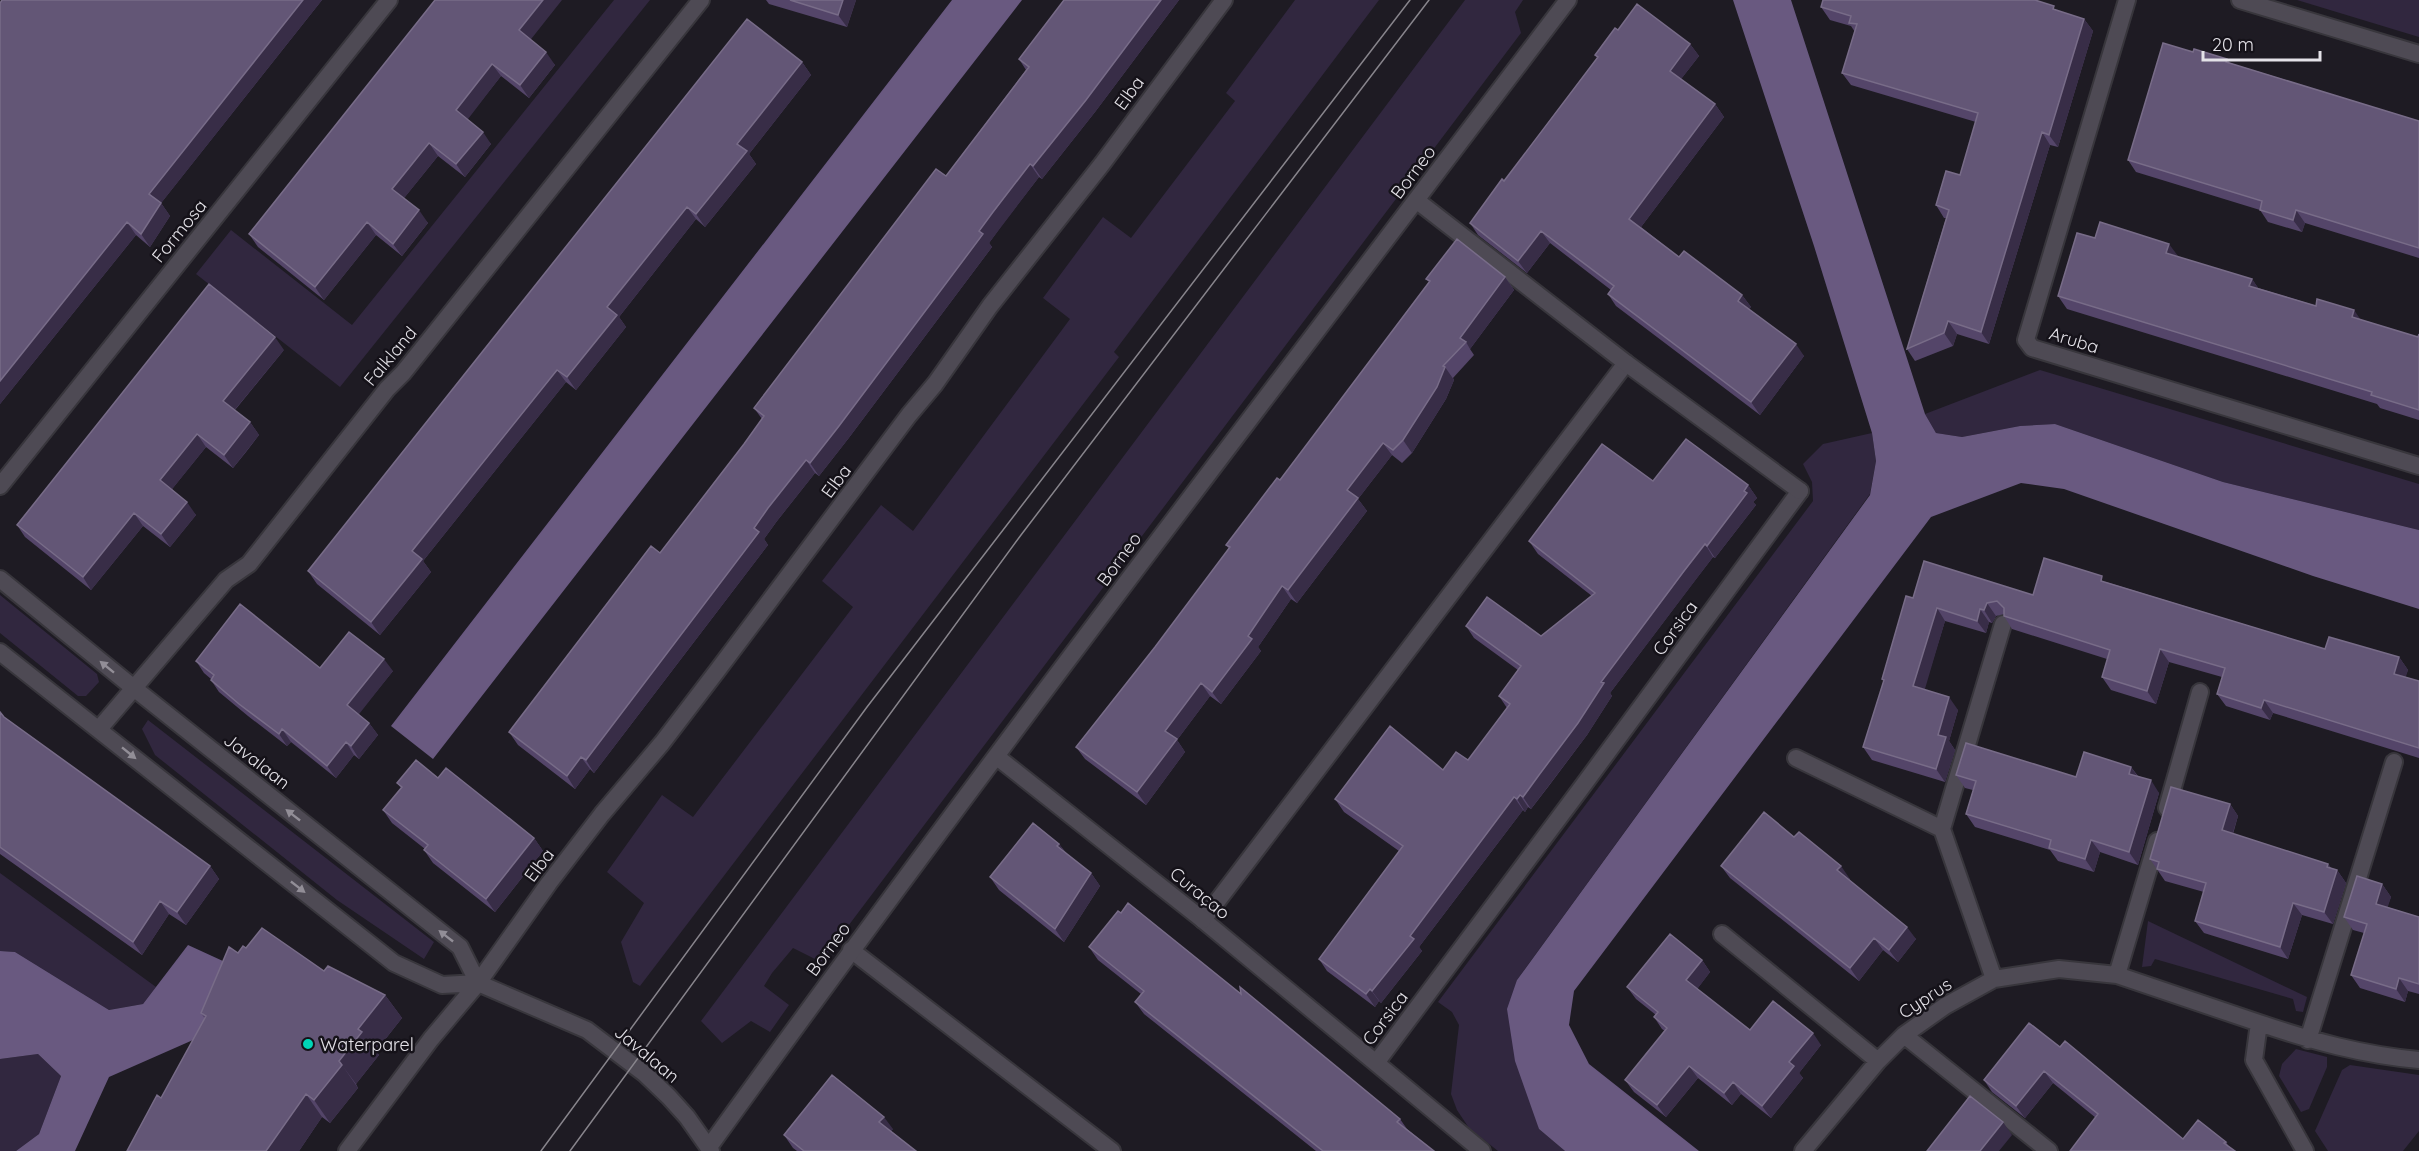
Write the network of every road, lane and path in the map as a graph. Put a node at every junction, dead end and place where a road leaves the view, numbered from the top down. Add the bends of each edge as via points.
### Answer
1 (389, 0) edge
2 (701, 0) edge
3 (1224, 0) edge
4 (1568, 0) edge
5 (2127, 0) edge
6 (2240, 0) edge
7 (2419, 54) edge
8 (1416, 200) junction
9 (1626, 363) junction
10 (2419, 466) edge
11 (0, 486) edge
12 (0, 579) edge
13 (2003, 624) edge
14 (0, 652) edge
15 (135, 689) junction
16 (2200, 692) dead end
17 (99, 729) junction
18 (997, 757) junction
19 (1796, 758) dead end
20 (2394, 762) dead end
21 (1942, 829) junction
22 (1203, 920) junction
23 (1722, 934) dead end
24 (851, 950) junction
25 (2116, 975) junction
26 (1994, 979) junction
27 (478, 983) junction
28 (2259, 1023) junction
29 (1904, 1035) junction
30 (2308, 1040) junction
31 (2419, 1060) edge
32 (1878, 1061) junction
33 (1376, 1063) junction
34 (2299, 1148) edge
35 (711, 1150) edge
36 (347, 1151) edge
37 (1112, 1151) edge
38 (1482, 1151) edge
39 (1803, 1151) edge
40 (2049, 1151) edge

1 - 11 street, Formosa
2 - 15 street, Falkland via 249,564 226,580
3 - 27 street, Elba via 710,680 549,883
4 - 8 street, Borneo
5 - 10 street, Aruba via 2026,340 2032,348
6 - 7 street
8 - 9 street, Corsica
8 - 18 street, Borneo
9 - 22 street
9 - 33 street, Corsica via 1800,491
15 -> 12 street, Javalaan
13 - 21 street
14 - 17 street, Javalaan
15 - 17 street, Falkland
27 -> 15 street, Javalaan via 460,947
16 - 25 street
17 -> 27 street, Javalaan via 394,963 442,985
18 - 22 street, Curaçao
18 - 24 street, Borneo
19 - 21 street
20 - 30 street
21 - 26 street
22 - 33 street, Curaçao
23 - 32 street
24 - 35 street, Borneo
24 - 37 street
25 - 26 street, Cyprus via 2059,969
25 - 28 street, Cyprus
26 - 29 street, Cyprus
27 - 35 street, Javalaan via 587,1030 669,1097
27 - 36 street, Elba
28 - 30 street, Cyprus
28 - 34 street via 2254,1060
29 - 32 street, Cyprus
29 - 40 street
30 - 31 street, Cyprus via 2375,1056
32 - 39 street, Cyprus
33 - 38 street, Corsica

